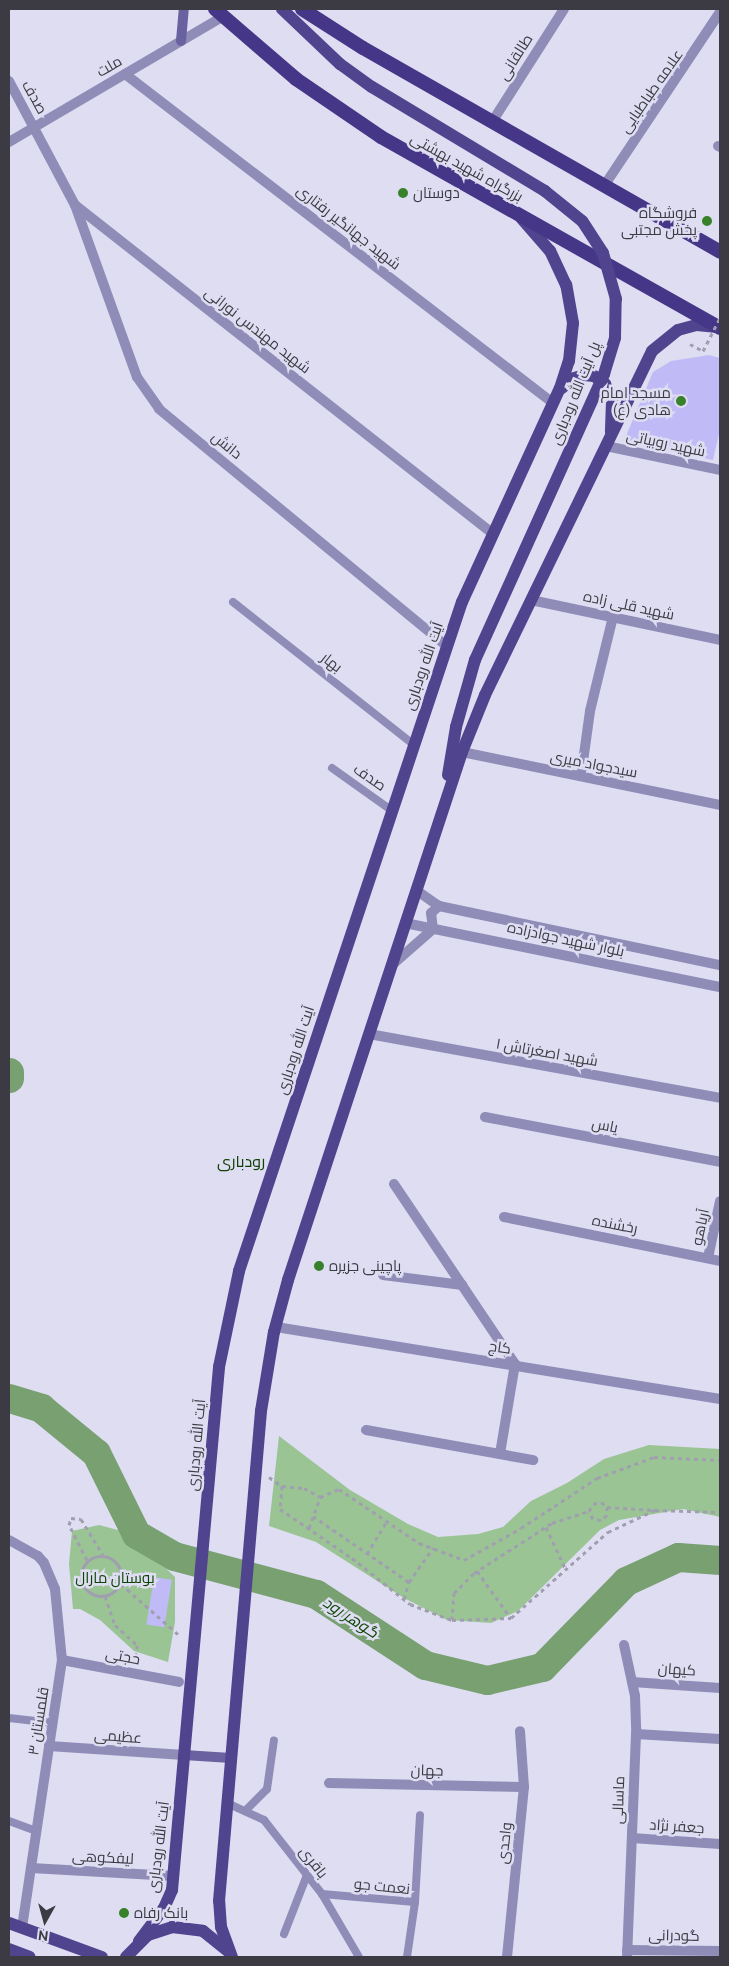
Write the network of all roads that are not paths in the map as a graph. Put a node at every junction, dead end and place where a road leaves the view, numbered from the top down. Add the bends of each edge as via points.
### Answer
1 (184, 9) edge
2 (282, 9) edge
3 (302, 9) edge
4 (564, 9) edge
5 (219, 12) edge
6 (720, 12) edge
7 (181, 41) junction
8 (126, 74) junction
9 (9, 81) edge
10 (492, 122) junction
11 (35, 127) junction
12 (9, 142) edge
13 (604, 186) junction
14 (75, 205) junction
15 (512, 212) junction
16 (720, 252) edge
17 (720, 328) edge
18 (556, 397) junction
19 (608, 441) junction
20 (720, 470) edge
21 (492, 533) junction
22 (531, 600) junction
23 (233, 602) dead end
24 (613, 617) junction
25 (720, 640) edge
26 (447, 646) junction
27 (413, 744) junction
28 (462, 752) junction
29 (332, 768) dead end
30 (580, 776) junction
31 (720, 804) edge
32 (391, 810) junction
33 (440, 819) junction
34 (416, 890) junction
35 (440, 906) junction
36 (405, 923) junction
37 (433, 929) junction
38 (392, 965) junction
39 (720, 965) edge
40 (720, 987) edge
41 (369, 1034) junction
42 (720, 1098) edge
43 (485, 1117) dead end
44 (720, 1162) edge
45 (394, 1184) dead end
46 (720, 1201) edge
47 (504, 1218) dead end
48 (708, 1258) junction
49 (720, 1261) edge
50 (383, 1276) dead end
51 (462, 1285) junction
52 (276, 1326) junction
53 (515, 1364) junction
54 (720, 1399) edge
55 (366, 1430) dead end
56 (500, 1454) junction
57 (533, 1460) dead end
58 (9, 1540) edge
59 (624, 1645) dead end
60 (62, 1660) junction
61 (179, 1682) dead end
62 (632, 1682) junction
63 (720, 1688) edge
64 (9, 1718) edge
65 (53, 1723) junction
66 (520, 1731) dead end
67 (636, 1734) junction
68 (720, 1739) edge
69 (274, 1740) dead end
70 (49, 1746) junction
71 (184, 1755) junction
72 (231, 1758) junction
73 (329, 1783) dead end
74 (524, 1787) junction
75 (227, 1803) junction
76 (245, 1811) junction
77 (420, 1815) dead end
78 (9, 1820) edge
79 (36, 1831) junction
80 (632, 1838) junction
81 (720, 1844) edge
82 (31, 1868) junction
83 (307, 1875) junction
84 (173, 1876) junction
85 (322, 1894) junction
86 (415, 1902) junction
87 (9, 1923) edge
88 (22, 1928) junction
89 (284, 1934) dead end
90 (139, 1941) junction
91 (9, 1949) edge
92 (720, 1951) edge
93 (627, 1954) edge
94 (125, 1956) edge
95 (30, 1957) edge
96 (102, 1957) edge
97 (232, 1957) edge
98 (360, 1957) edge
99 (407, 1957) edge
100 (507, 1957) edge

1 - 7 main road
2 - 33 main road, پل آیت الله رودباری, bridge via 340,64 366,83 568,208 588,229 603,253 616,299 615,338 608,365 475,660 456,726
3 - 10 highway
4 - 10 street, طالقانی
5 - 7 street, ملت
5 - 15 highway, بزرگراه شهید بهشتی via 274,62 348,116
6 - 13 street, علامه طباطبایی
7 - 8 street, ملت
8 - 11 street, ملت
8 - 18 street, شهید جهانگیر رفتاری
9 - 11 street, صدف
10 - 13 highway
11 - 12 street, ملت
11 - 14 street, شهید مهندس نورانی
13 - 16 highway
14 - 21 street, شهید مهندس نورانی
14 - 26 street, دانش via 137,377 159,409
15 - 17 highway, بزرگراه شهید بهشتی
15 - 18 main road, آیت الله رودباری via 532,228 550,251 569,295 572,342
17 - 19 main road via 687,326 658,343
18 - 19 main road via 567,381 580,375 594,376 606,384 612,401
18 - 21 main road, آیت الله رودباری
19 - 20 street, شهید روبیاتی
19 - 22 main road
21 - 26 main road, آیت الله رودباری
22 - 24 street, شهید قلی زاده
22 - 28 main road via 485,695
23 - 27 lane, بهار
24 - 25 street, شهید قلی زاده
24 - 30 street via 590,710
26 - 27 main road, آیت الله رودباری
27 - 32 main road, آیت الله رودباری
28 - 30 street, سیدجواد میری
28 - 33 main road
29 - 32 lane, صدف
30 - 31 street, سیدجواد میری
32 - 71 main road, آیت الله رودباری via 237,1277 220,1365
33 - 34 main road
34 - 35 street, بلوار شهید جوادزاده
34 - 36 main road
35 - 37 street via 429,918
35 - 39 street, بلوار شهید جوادزاده
36 - 37 street, بلوار شهید جوادزاده
36 - 38 main road
37 - 38 street
37 - 40 street, بلوار شهید جوادزاده
38 - 41 main road
41 - 42 street, شهید اصغرتاش ۱
41 - 52 main road
43 - 44 street, یاس
45 - 51 street
46 - 48 street, آریاهو
47 - 48 street, رخشنده
48 - 49 street, رخشنده
50 - 51 street
51 - 53 street
52 - 53 street, کاج
52 - 72 main road via 261,1411
53 - 54 street, کاج
53 - 56 street
55 - 56 street
56 - 57 street
58 - 60 street, قلمستان ۳ via 38,1556 44,1563 55,1589
59 - 62 street, ماسالی
60 - 61 street, حجتی
60 - 65 street, قلمستان ۳
62 - 63 street, کیهان
62 - 67 street, ماسالی
64 - 65 lane
65 - 70 street, قلمستان ۳
66 - 74 street, واحدی
67 - 68 street
67 - 80 street, ماسالی
69 - 76 lane via 267,1789
70 - 71 street, عظیمی
70 - 79 street, قلمستان ۳
71 - 72 main road
71 - 84 main road, آیت الله رودباری
72 - 75 main road
73 - 74 street, جهان
74 - 100 street, واحدی
75 - 76 lane, باقری
75 - 97 main road via 219,1906 221,1927
76 - 83 lane, باقری via 264,1820
77 - 86 lane
78 - 79 lane
79 - 82 street, قلمستان ۳
80 - 81 street, جعفر نژاد
80 - 93 street, ماسالی
82 - 84 street, لیفکوهی
82 - 88 street, قلمستان ۳
83 - 85 lane, باقری
83 - 89 lane
84 - 90 main road, آیت الله رودباری via 167,1903
85 - 86 lane, نعمت جو
85 - 98 lane, باقری
86 - 99 lane, نعمت جو
87 - 88 main road
88 - 96 main road
90 - 94 main road, آیت الله رودباری
90 - 97 main road via 167,1928 193,1928 217,1940
91 - 95 main road
92 - 93 street, گودرانی

